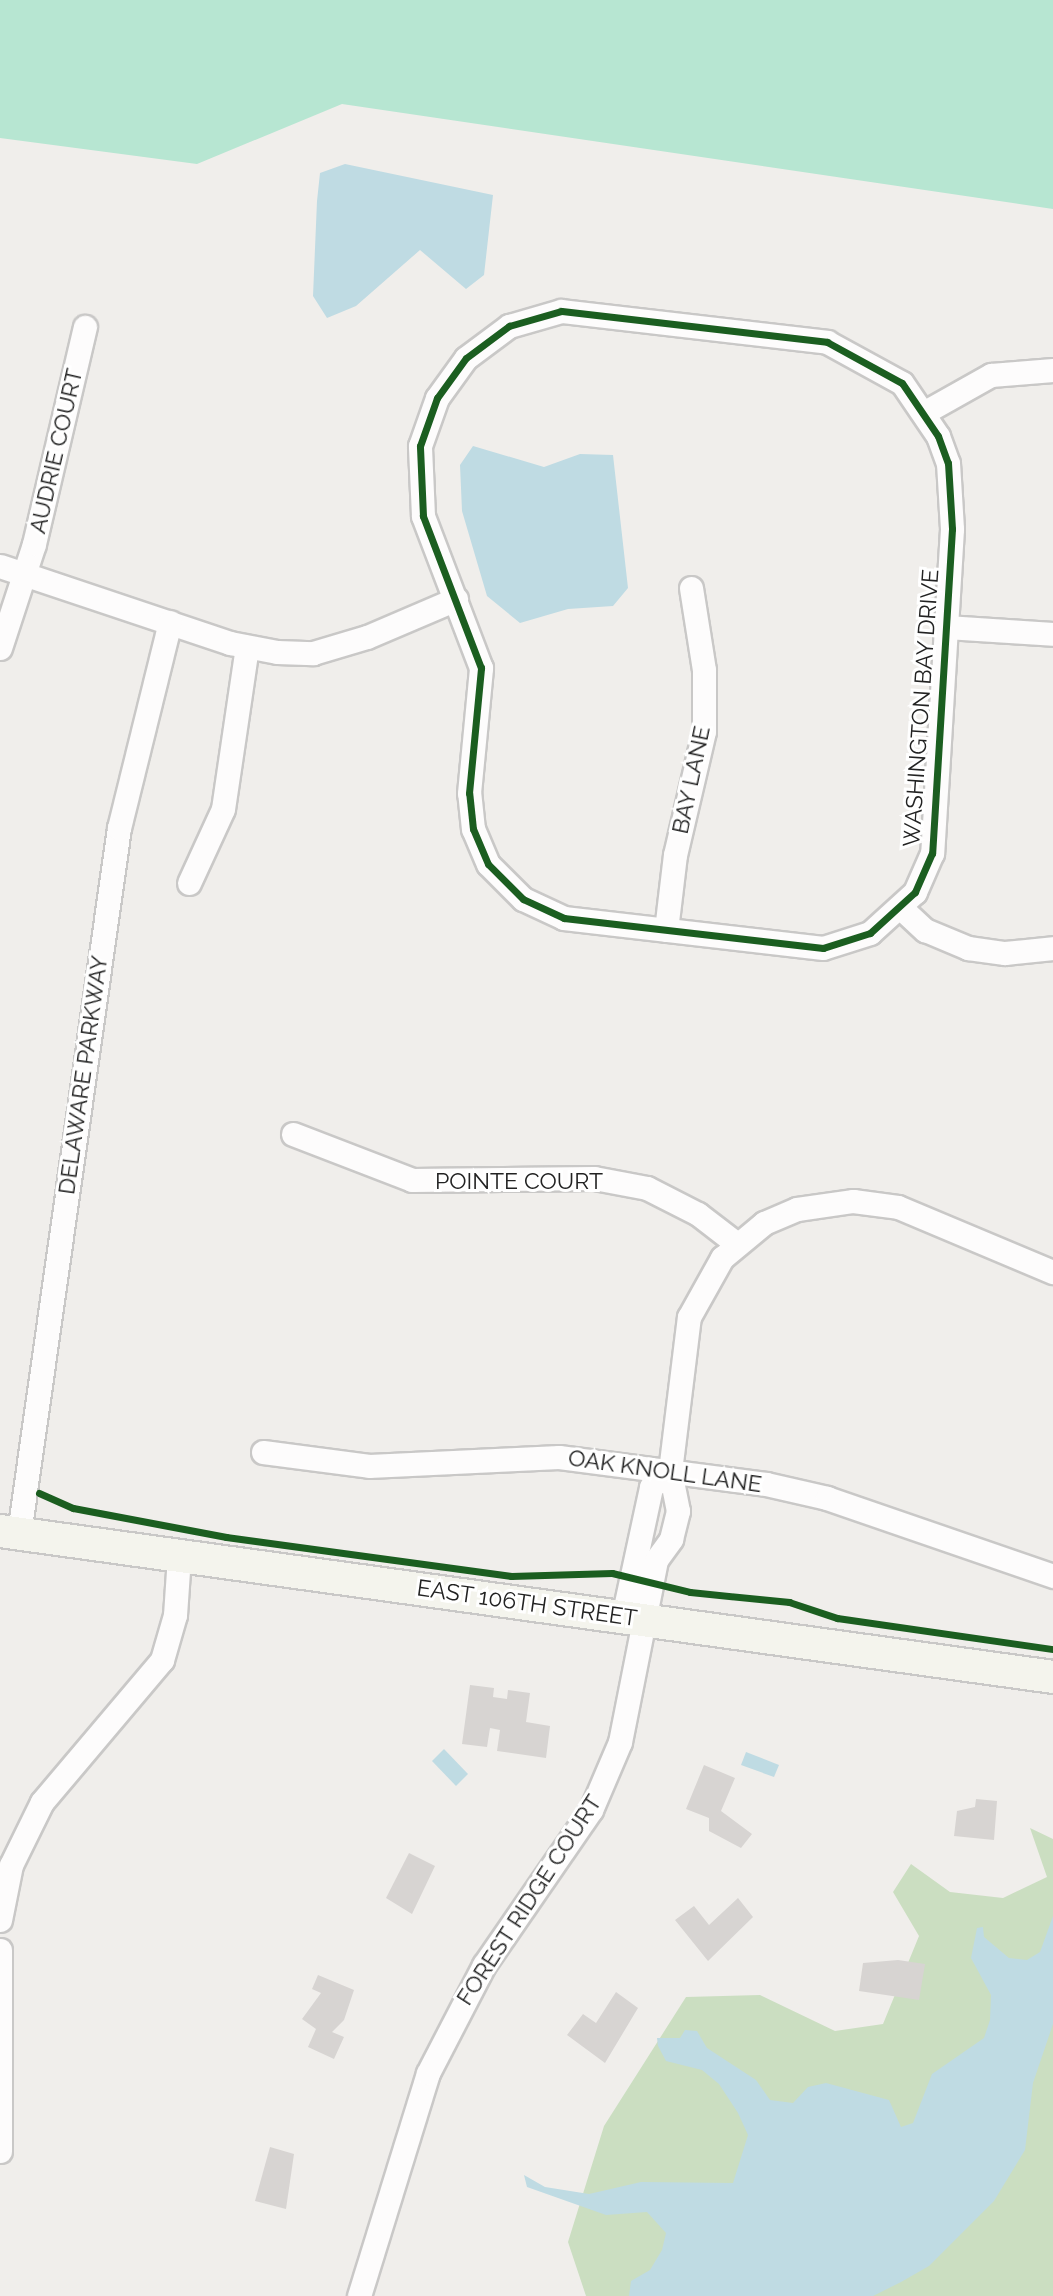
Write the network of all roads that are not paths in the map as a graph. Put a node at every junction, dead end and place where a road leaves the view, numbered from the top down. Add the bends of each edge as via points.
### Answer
1 (85, 327) dead end
2 (1053, 370) edge
3 (925, 412) junction
4 (0, 566) edge
5 (25, 574) junction
6 (691, 588) dead end
7 (456, 599) junction
8 (170, 622) junction
9 (946, 627) junction
10 (1053, 634) edge
11 (247, 647) junction
12 (0, 648) edge
13 (189, 883) dead end
14 (901, 908) junction
15 (666, 930) junction
16 (1053, 948) edge
17 (293, 1134) dead end
18 (737, 1244) junction
19 (1053, 1272) edge
20 (263, 1452) dead end
21 (670, 1471) junction
22 (9, 1532) edge
23 (179, 1556) junction
24 (1053, 1576) edge
25 (633, 1618) junction
26 (1053, 1677) edge
27 (0, 1920) edge
28 (0, 1950) edge
29 (0, 2151) edge
30 (359, 2296) edge

1 - 5 street, AUDRIE COURT
2 - 3 street via 991,375
3 - 7 street, WASHINGTON BAY DRIVE via 879,365 802,336 592,311 561,311 509,327 451,375 420,446 423,516
3 - 9 street, WASHINGTON BAY DRIVE via 948,463 952,493
4 - 5 street
5 - 8 street
5 - 12 street, AUDRIE COURT
6 - 15 street, BAY LANE via 704,670 704,731 675,855
7 - 11 street via 313,653
7 - 15 street, WASHINGTON BAY DRIVE via 481,668 468,793 473,829 488,864 543,910
8 - 11 street
8 - 22 street, DELAWARE PARKWAY via 119,828
9 - 10 street
9 - 14 street, WASHINGTON BAY DRIVE via 932,853
11 - 13 street via 223,809
14 - 15 street, WASHINGTON BAY DRIVE via 870,933 823,948
14 - 16 street via 926,930 968,948 1005,953
17 - 18 street, POINTE COURT via 412,1180 594,1178 647,1188 689,1208
18 - 19 street via 797,1209 853,1201 898,1207
18 - 21 street via 690,1317
20 - 21 street, OAK KNOLL LANE via 369,1466 525,1455
21 - 24 street, OAK KNOLL LANE via 827,1498
21 - 25 street via 651,1487
21 - 25 street via 678,1511 671,1539 656,1560
22 - 23 main road, EAST 106TH STREET
23 - 25 main road, EAST 106TH STREET
23 - 27 street via 175,1615 162,1660 37,1811 10,1865
25 - 26 main road, EAST 106TH STREET
25 - 30 street, FOREST RIDGE COURT via 606,1779 484,1965 428,2073
28 - 29 street

